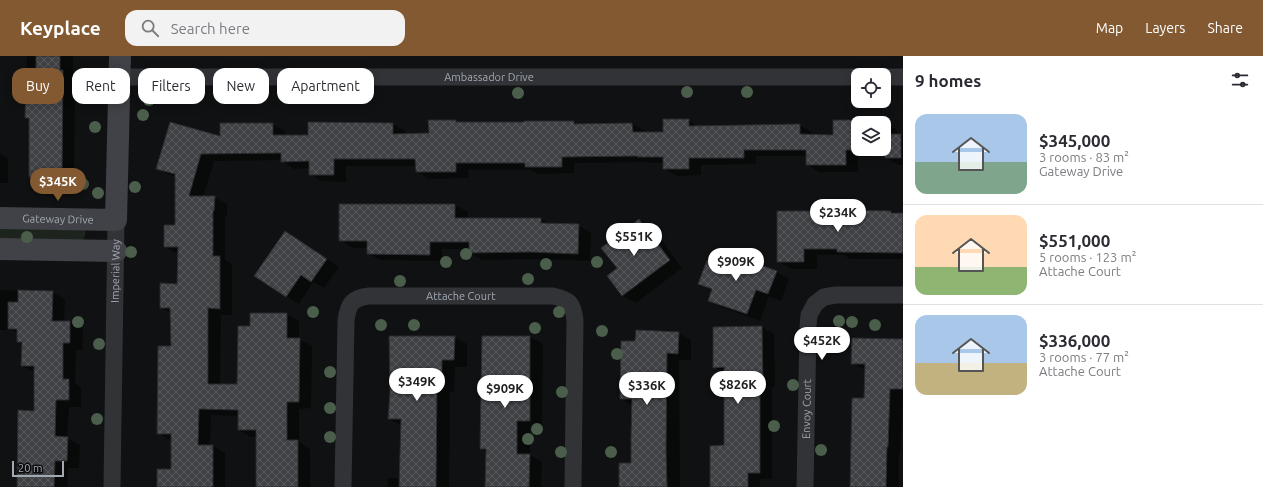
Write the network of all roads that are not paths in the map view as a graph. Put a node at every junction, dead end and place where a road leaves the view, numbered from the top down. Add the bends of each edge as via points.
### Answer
1 (120, 66) edge
2 (851, 76) edge
3 (891, 76) edge
4 (903, 76) edge
5 (0, 218) edge
6 (116, 220) junction
7 (0, 249) edge
8 (116, 251) junction
9 (903, 294) edge
10 (112, 487) edge
11 (343, 487) edge
12 (573, 487) edge
13 (805, 487) edge

1 - 2 street, Ambassador Drive
1 - 6 street, Imperial Way
3 - 4 street
5 - 6 street, Gateway Drive
6 - 8 street, Imperial Way
7 - 8 street
8 - 10 street, Imperial Way
9 - 13 street, Envoy Court via 836,295 815,304 809,315
11 - 12 street, Attache Court via 347,312 351,303 360,297 369,296 553,296 570,303 575,320

